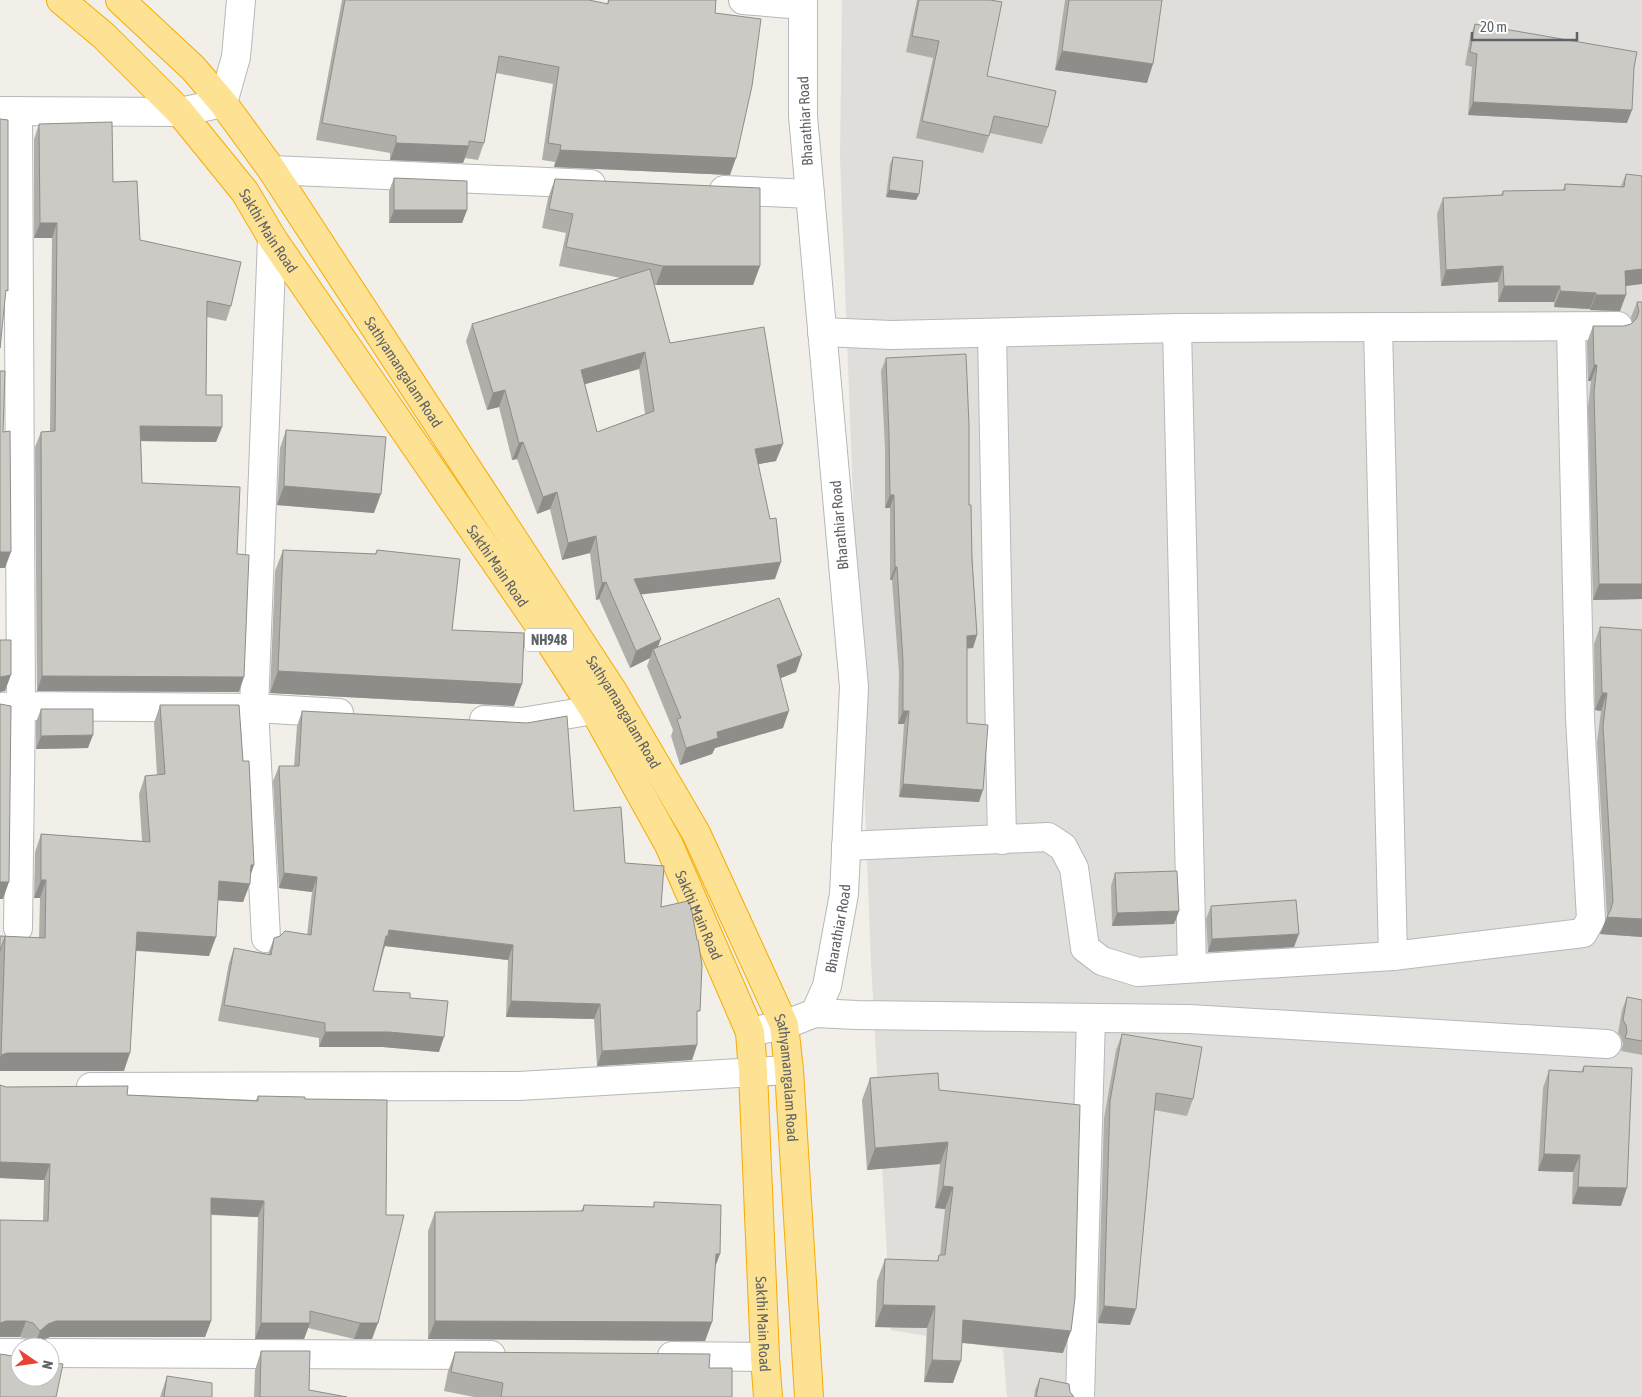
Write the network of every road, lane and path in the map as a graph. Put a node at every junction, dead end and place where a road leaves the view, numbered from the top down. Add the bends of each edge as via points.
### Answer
1 (61, 0) edge
2 (120, 0) edge
3 (241, 0) edge
4 (743, 0) edge
5 (803, 2) edge
6 (223, 103) junction
7 (9, 111) edge
8 (180, 112) junction
9 (272, 170) junction
10 (611, 185) edge
11 (700, 189) edge
12 (810, 194) junction
13 (272, 238) junction
14 (1618, 326) edge
15 (1378, 327) junction
16 (1571, 327) junction
17 (1177, 328) junction
18 (822, 332) junction
19 (992, 333) junction
20 (10, 707) edge
21 (254, 708) junction
22 (594, 710) junction
23 (363, 714) edge
24 (462, 719) edge
25 (1002, 840) junction
26 (846, 846) junction
27 (18, 928) dead end
28 (266, 938) dead end
29 (1393, 956) junction
30 (1192, 968) junction
31 (815, 1013) junction
32 (1091, 1018) junction
33 (784, 1025) junction
34 (750, 1032) junction
35 (1608, 1044) dead end
36 (789, 1070) junction
37 (753, 1072) junction
38 (70, 1087) edge
39 (60, 1353) edge
40 (517, 1356) edge
41 (646, 1356) edge
42 (765, 1357) junction
43 (768, 1397) edge
44 (809, 1397) edge
45 (1080, 1397) edge

1 - 8 highway, Sakthi Main Road / NH948 via 104,36
2 - 6 highway, Sathyamangalam Road / NH948 via 193,68
3 - 6 street via 236,57
4 - 5 street
5 - 12 street, Bharathiar Road via 803,116
6 - 8 street
6 - 9 highway, Sathyamangalam Road / NH948
7 - 8 street
7 - 20 street
8 - 13 highway, Sakthi Main Road / NH948 via 245,192
9 - 10 street
9 - 33 highway, Sathyamangalam Road / NH948 via 614,693 696,833
11 - 12 street
12 - 18 street, Bharathiar Road
13 - 21 street
13 - 22 highway, Sakthi Main Road / NH948
14 - 16 street
15 - 16 street
15 - 17 street
15 - 29 street
16 - 29 street via 1580,718 1591,919 1583,933
17 - 19 street
17 - 30 street
18 - 19 street via 890,335
18 - 26 street, Bharathiar Road via 854,687
19 - 25 street
20 - 21 street
20 - 27 street
21 - 23 street
21 - 28 street
22 - 24 street via 522,722
22 - 34 highway, Sakthi Main Road / NH948 via 669,846
25 - 26 street
25 - 30 street via 1048,837 1063,847 1074,868 1085,948 1102,961 1138,972
26 - 31 street, Bharathiar Road via 844,894 826,986
29 - 30 street
31 - 32 street
31 - 33 street
32 - 35 street via 1199,1020
32 - 45 street
33 - 34 street
33 - 36 highway, Sathyamangalam Road / NH948
34 - 37 highway, Sakthi Main Road / NH948
36 - 37 street
36 - 44 highway, Sathyamangalam Road / NH948
37 - 38 street via 520,1086
37 - 42 highway, Sakthi Main Road / NH948
39 - 40 street
41 - 42 street
42 - 43 highway, Sakthi Main Road / NH948

